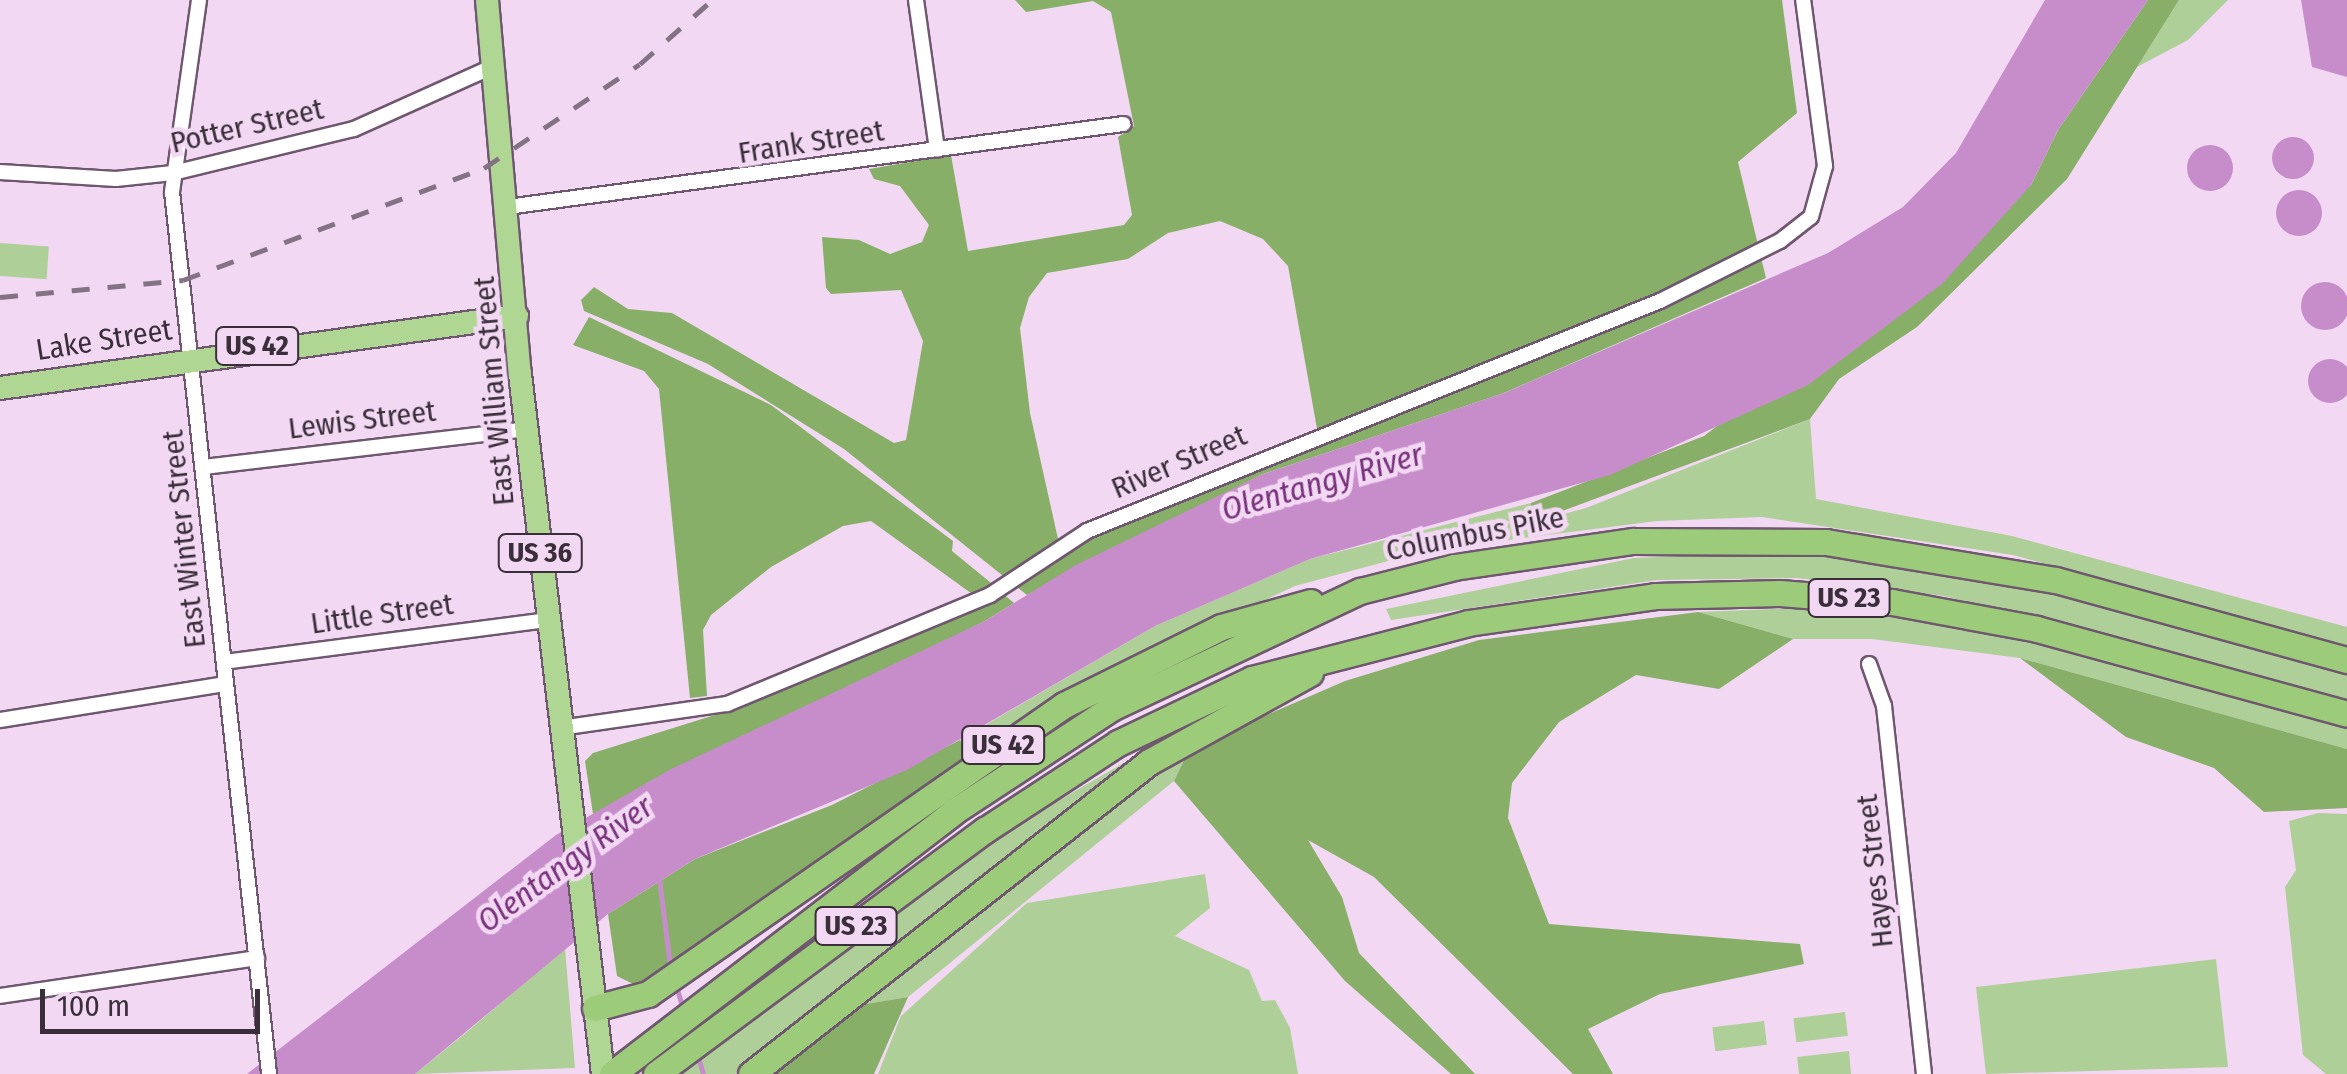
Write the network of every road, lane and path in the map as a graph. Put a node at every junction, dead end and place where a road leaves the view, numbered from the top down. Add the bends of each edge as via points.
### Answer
1 (199, 0) edge
2 (487, 0) edge
3 (916, 0) edge
4 (1803, 0) edge
5 (494, 66) junction
6 (1124, 124) dead end
7 (937, 150) junction
8 (0, 172) edge
9 (173, 173) junction
10 (506, 207) junction
11 (516, 316) junction
12 (192, 356) junction
13 (0, 388) edge
14 (526, 429) junction
15 (204, 467) junction
16 (1360, 592) junction
17 (547, 620) junction
18 (1342, 656) junction
19 (2347, 660) edge
20 (224, 662) junction
21 (1869, 664) dead end
22 (226, 684) junction
23 (2347, 714) edge
24 (0, 720) edge
25 (560, 728) junction
26 (257, 958) junction
27 (0, 996) edge
28 (595, 1008) junction
29 (269, 1074) edge
30 (603, 1074) edge
31 (612, 1074) edge
32 (656, 1074) edge
33 (751, 1074) edge
34 (1924, 1074) edge

1 - 9 street, East Winter Street
2 - 5 highway, East William Street / US 36
3 - 7 street
4 - 25 street, River Street via 1825,166 1812,215 1692,288 1088,530 990,595 745,697 689,716
5 - 9 street, Potter Street via 354,129
5 - 10 highway, East William Street / US 36
6 - 7 street, Frank Street
7 - 10 street, Frank Street
8 - 9 street, Potter Street via 116,179
9 - 12 street, East Winter Street
10 - 11 highway, East William Street / US 36
11 - 12 highway, Lake Street / US 42
11 - 14 highway, East William Street / US 36
12 - 13 highway, Lake Street / US 42
12 - 15 street, East Winter Street
14 - 15 street, Lewis Street
14 - 17 highway, East William Street / US 36
15 - 20 street, East Winter Street
16 - 19 highway, Columbus Pike / US 23 via 1542,550 1786,538 2056,580
16 - 28 highway, US 42 via 1248,618 1091,690 639,999
16 - 31 highway, Columbus Pike / US 23 via 1165,680 1047,749
17 - 20 street, Little Street
17 - 25 highway, East William Street / US 36
18 - 23 highway, US 23 via 1557,606 1780,593 1976,616
18 - 32 highway, US 23 via 1215,695 1078,766
18 - 33 highway via 1148,762
20 - 22 street, East Winter Street
21 - 34 street, Hayes Street via 1884,706
22 - 24 street
22 - 26 street, East Winter Street
25 - 28 highway, East William Street / US 36
26 - 27 street
26 - 29 street, East Winter Street
28 - 30 highway, East William Street / US 36

